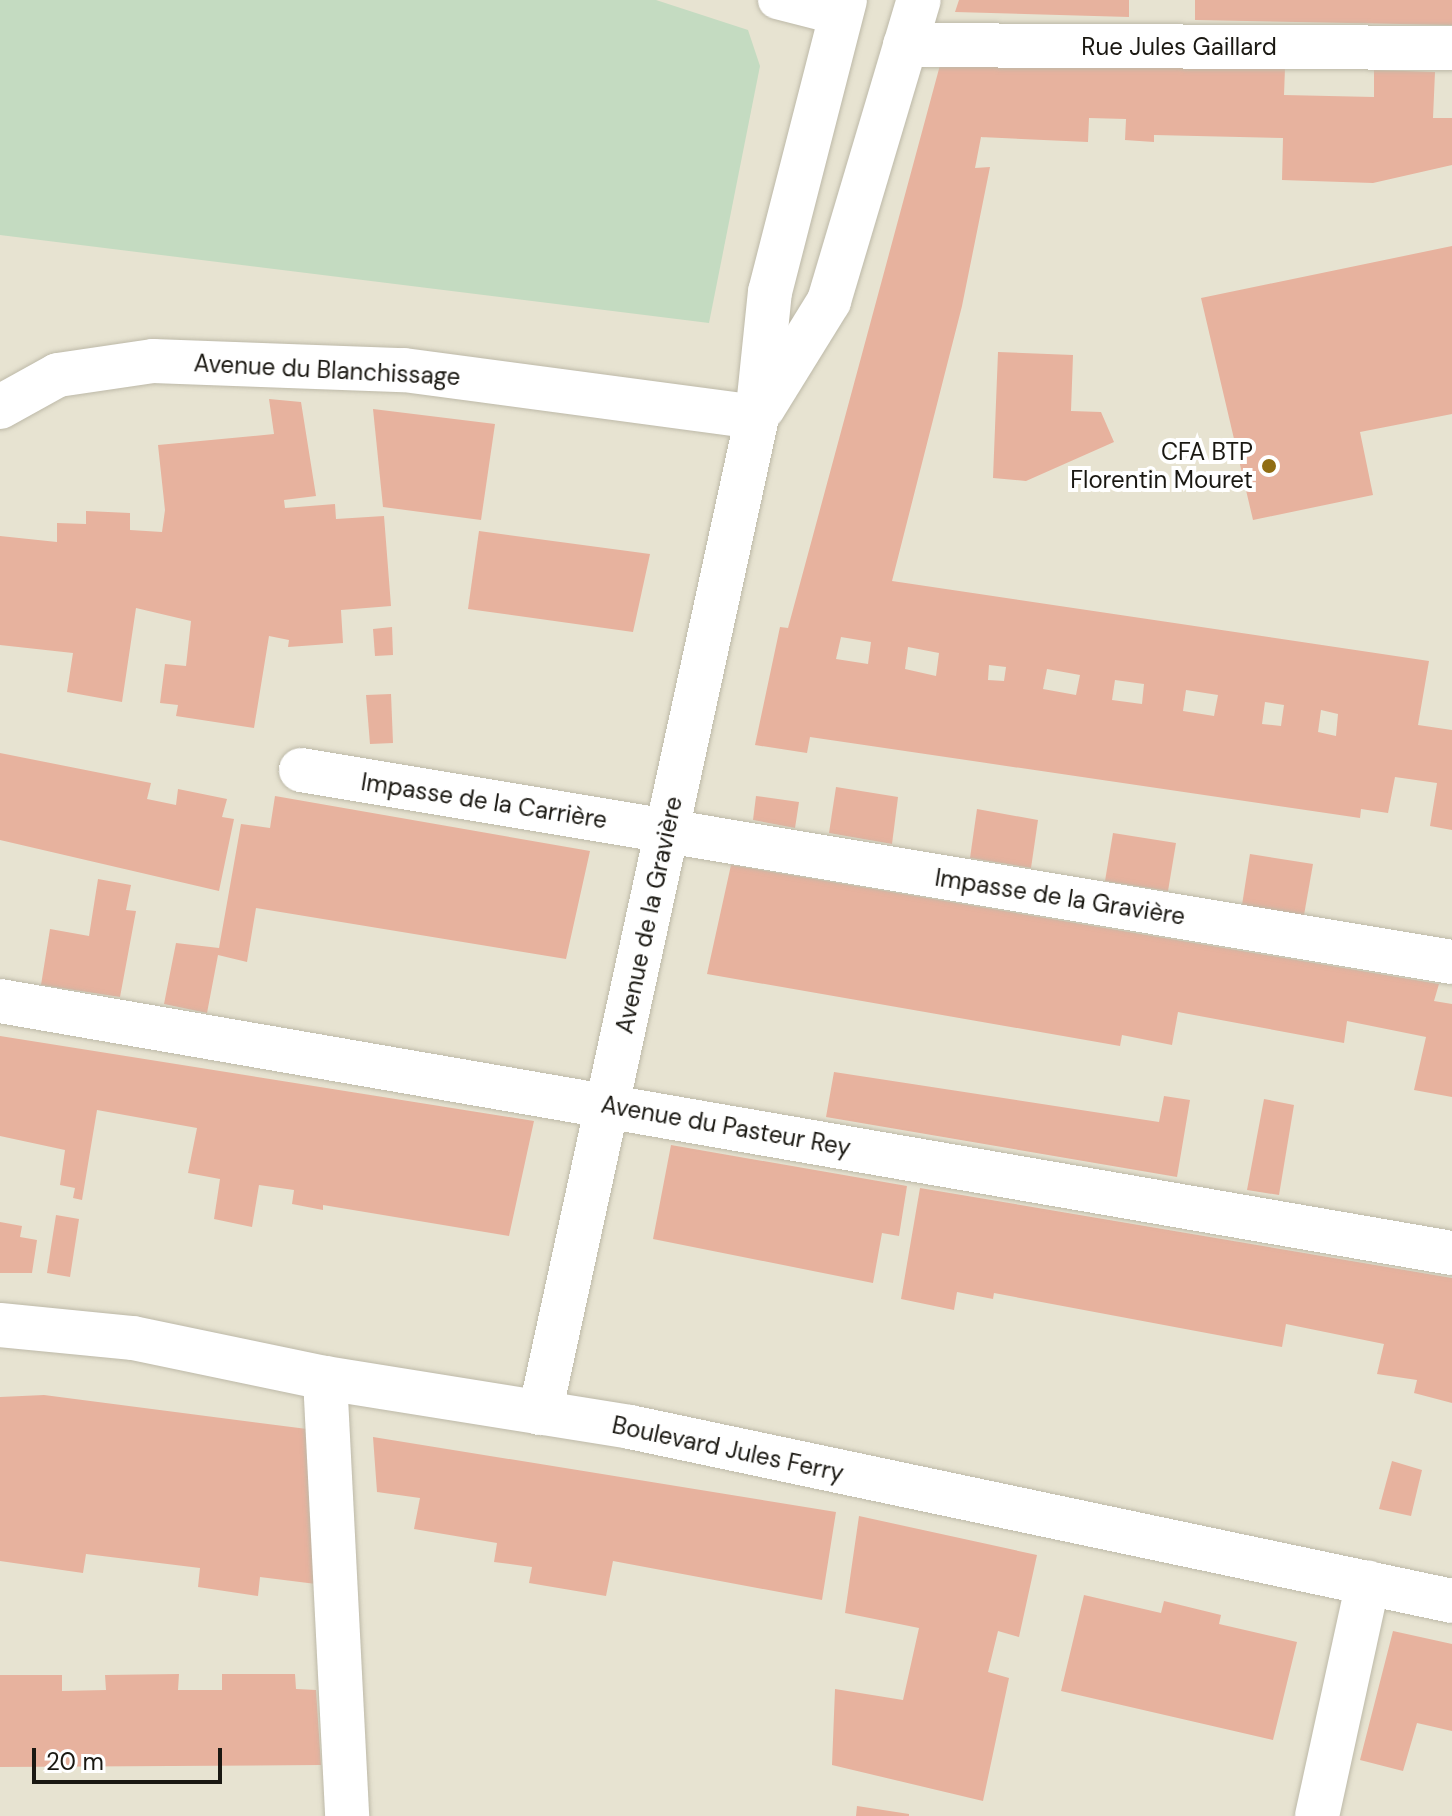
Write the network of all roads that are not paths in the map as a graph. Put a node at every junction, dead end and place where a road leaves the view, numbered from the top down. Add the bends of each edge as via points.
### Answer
1 (777, 0) edge
2 (919, 0) edge
3 (842, 8) edge
4 (905, 45) junction
5 (1452, 48) edge
6 (0, 407) edge
7 (757, 417) junction
8 (301, 770) dead end
9 (668, 831) junction
10 (1452, 962) edge
11 (0, 1001) edge
12 (607, 1106) junction
13 (1452, 1253) edge
14 (0, 1325) edge
15 (325, 1378) junction
16 (540, 1413) junction
17 (1368, 1583) junction
18 (1452, 1601) edge
19 (347, 1816) edge
20 (1317, 1816) edge

1 - 3 lane
2 - 4 street
3 - 7 street via 770,292
4 - 5 street, Rue Jules Gaillard
4 - 7 street via 829,301
6 - 7 street, Avenue du Blanchissage via 58,375 153,361 404,370
7 - 9 street, Avenue de la Gravière
8 - 9 street, Impasse de la Carrière
9 - 10 street, Impasse de la Gravière
9 - 12 street, Avenue de la Gravière
11 - 12 street, Avenue du Pasteur Rey
12 - 13 street, Avenue du Pasteur Rey
12 - 16 street, Avenue de la Gravière
14 - 15 street, Boulevard Jules Ferry via 133,1338
15 - 16 street, Boulevard Jules Ferry
15 - 19 street
16 - 17 street, Boulevard Jules Ferry
17 - 18 street, Boulevard Jules Ferry
17 - 20 street

